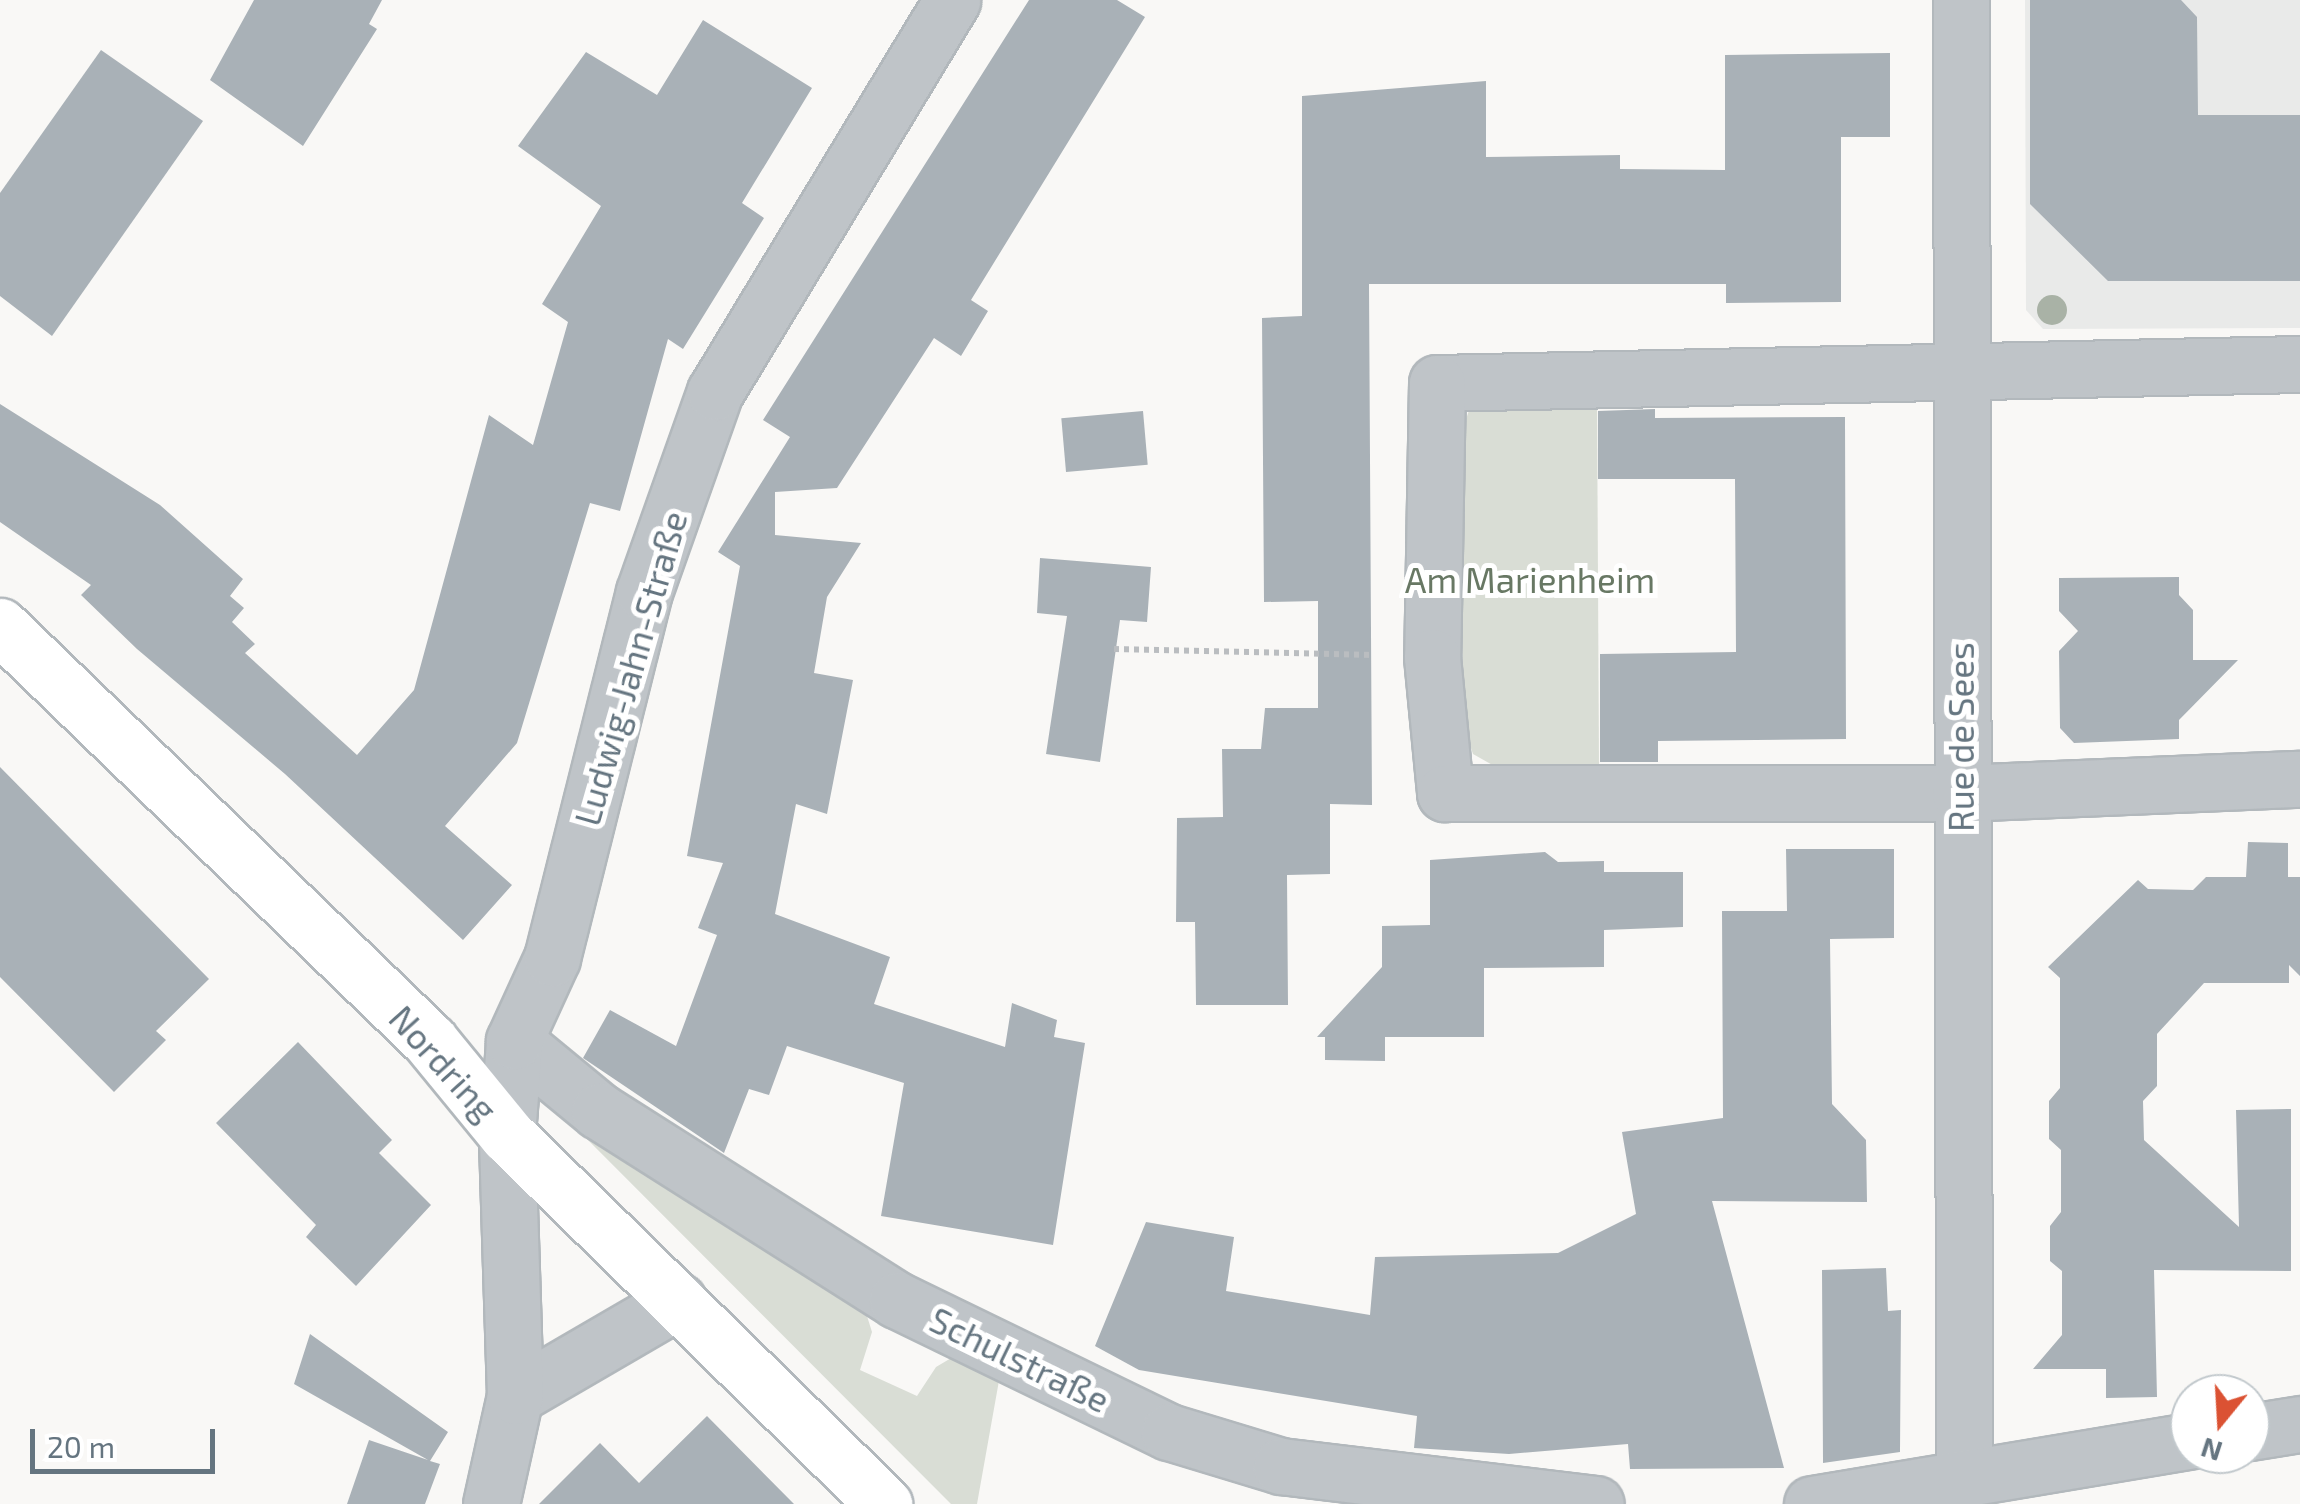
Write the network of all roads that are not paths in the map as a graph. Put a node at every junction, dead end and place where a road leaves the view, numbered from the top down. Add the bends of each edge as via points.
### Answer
1 (952, 0) edge
2 (1961, 0) edge
3 (2300, 364) edge
4 (1962, 371) junction
5 (0, 626) edge
6 (2300, 779) edge
7 (1960, 794) junction
8 (514, 1042) junction
9 (507, 1135) junction
10 (678, 1300) junction
11 (515, 1396) junction
12 (2300, 1424) edge
13 (2270, 1429) edge
14 (2170, 1443) edge
15 (1964, 1474) junction
16 (491, 1504) edge
17 (884, 1504) edge
18 (1596, 1504) edge
19 (1812, 1504) edge

1 - 8 street, Ludwig-Jahn-Straße via 715,392 644,592 552,958
2 - 4 street, Rue de Sees
3 - 4 street
4 - 7 street, Rue de Sees
4 - 7 street via 1437,383 1432,657 1445,793
5 - 9 main road, Nordring via 430,1041
6 - 7 street
7 - 15 street, Rue de Sees
8 - 9 street, Ludwig-Jahn-Straße
8 - 18 street, Schulstraße via 599,1111 898,1300 1169,1432 1282,1466
9 - 10 main road, Nordring
9 - 11 street, Ludwig-Jahn-Straße
10 - 11 street
10 - 17 main road, Nordring
11 - 16 street, Ludwig-Jahn-Straße
12 - 13 street
14 - 15 street
15 - 19 street

